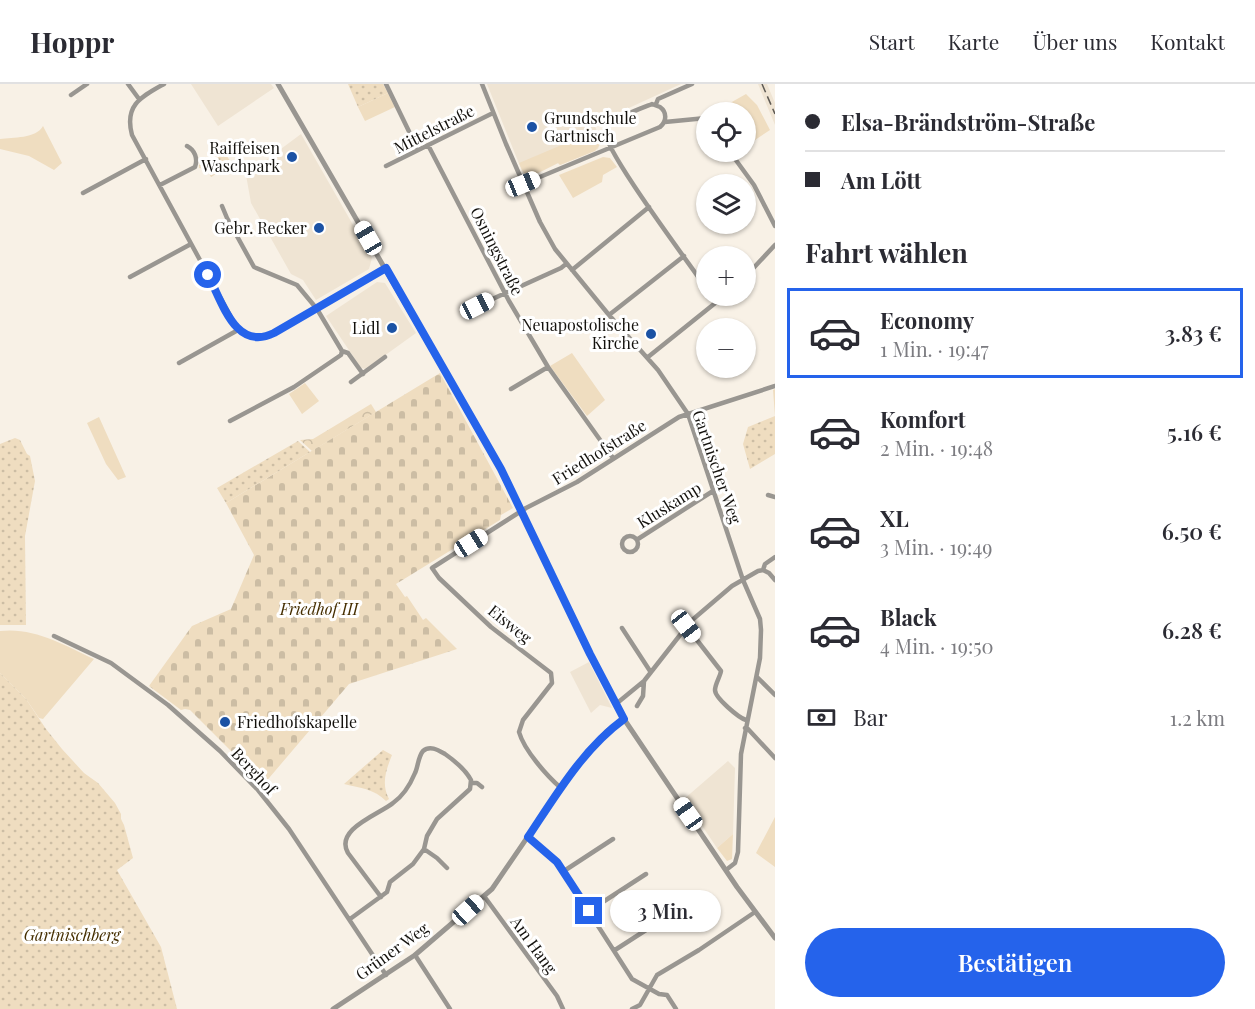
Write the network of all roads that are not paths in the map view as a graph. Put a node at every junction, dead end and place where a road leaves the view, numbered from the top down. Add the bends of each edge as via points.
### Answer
1 (87, 84) edge
2 (128, 84) edge
3 (164, 84) edge
4 (278, 84) edge
5 (387, 84) edge
6 (482, 84) edge
7 (692, 84) edge
8 (71, 95) dead end
9 (139, 99) junction
10 (656, 104) junction
11 (493, 113) junction
12 (696, 119) edge
13 (665, 122) junction
14 (428, 145) junction
15 (187, 146) dead end
16 (610, 148) junction
17 (418, 150) junction
18 (146, 159) junction
19 (737, 162) edge
20 (386, 166) dead end
21 (523, 184) junction
22 (160, 185) junction
23 (82, 193) dead end
24 (222, 206) dead end
25 (649, 207) junction
26 (775, 226) edge
27 (191, 244) junction
28 (775, 244) edge
29 (684, 256) junction
30 (566, 264) junction
31 (756, 265) edge
32 (386, 268) junction
33 (572, 270) junction
34 (696, 273) edge
35 (130, 277) dead end
36 (505, 292) junction
37 (477, 306) dead end
38 (711, 306) edge
39 (317, 309) junction
40 (609, 315) junction
41 (238, 330) junction
42 (342, 351) junction
43 (385, 357) dead end
44 (648, 357) junction
45 (178, 363) dead end
46 (548, 367) junction
47 (363, 374) junction
48 (351, 382) dead end
49 (775, 386) edge
50 (511, 389) dead end
51 (688, 414) junction
52 (230, 421) dead end
53 (613, 458) junction
54 (714, 491) junction
55 (768, 495) dead end
56 (775, 497) edge
57 (522, 511) junction
58 (638, 538) dead end
59 (775, 557) edge
60 (763, 570) junction
61 (743, 580) junction
62 (775, 580) edge
63 (686, 626) junction
64 (622, 628) dead end
65 (54, 636) dead end
66 (650, 671) junction
67 (757, 677) junction
68 (644, 681) junction
69 (775, 695) edge
70 (616, 705) junction
71 (637, 706) dead end
72 (624, 719) junction
73 (746, 720) junction
74 (745, 728) junction
75 (775, 758) edge
76 (472, 783) junction
77 (482, 787) dead end
78 (561, 788) junction
79 (528, 837) junction
80 (613, 839) dead end
81 (424, 849) junction
82 (447, 868) dead end
83 (726, 870) junction
84 (564, 871) junction
85 (646, 874) dead end
86 (484, 896) junction
87 (381, 897) junction
88 (589, 911) junction
89 (674, 912) dead end
90 (755, 912) junction
91 (350, 919) junction
92 (775, 938) edge
93 (615, 950) junction
94 (415, 955) junction
95 (386, 975) junction
96 (649, 989) junction
97 (333, 1009) edge
98 (450, 1009) edge
99 (563, 1009) edge
100 (632, 1009) edge
101 (676, 1009) edge

1 - 8 street
2 - 9 street
3 - 9 street
4 - 32 street
5 - 17 street
6 - 11 street, Gartnischer Weg
7 - 10 street via 658,99
9 - 18 street via 131,112 130,128
10 - 13 street via 665,112
10 - 16 street via 611,122 605,129
11 - 14 street, Mittelstraße
11 - 21 street, Gartnischer Weg
12 - 13 street
13 - 16 street
14 - 17 street, Mittelstraße
14 - 36 street, Osningstraße
15 - 22 street via 197,157 195,167
16 - 21 street
16 - 25 street
17 - 20 street, Mittelstraße
18 - 22 street
18 - 23 street
19 - 26 street
21 - 30 street, Gartnischer Weg
22 - 27 street
24 - 39 street via 254,267 297,285
25 - 29 street
25 - 33 street
27 - 35 street
27 - 41 street
28 - 31 street
29 - 34 street
29 - 40 street
30 - 33 street, Gartnischer Weg
30 - 36 street
32 - 39 street
32 - 57 street
33 - 40 street, Gartnischer Weg
36 - 37 street
36 - 46 street, Osningstraße
38 - 44 street
39 - 41 street via 268,336 255,337
39 - 42 street
40 - 44 street, Gartnischer Weg
41 - 45 street
42 - 47 street via 348,353
42 - 52 street via 294,387
43 - 47 street
44 - 51 street, Gartnischer Weg
46 - 50 street
46 - 53 street, Osningstraße
47 - 48 street
49 - 51 street, Friedhofstraße
51 - 53 street, Friedhofstraße
51 - 54 street, Gartnischer Weg
53 - 57 street, Friedhofstraße
54 - 58 street, Kluskamp
54 - 61 street, Gartnischer Weg
55 - 56 street
57 - 70 street
57 - 78 street, Eisweg via 432,568 491,627 551,673 550,687 523,720 519,732 524,745
59 - 60 street
60 - 61 street
60 - 62 street
61 - 63 street
61 - 67 street, Gartnischer Weg via 760,619
63 - 66 street
63 - 73 street via 721,671 716,694
64 - 66 street
65 - 91 street, Berghof via 121,670 175,710 220,751 289,829
66 - 68 street
67 - 69 street
67 - 73 street, Gartnischer Weg
68 - 70 street
68 - 71 street via 643,696
70 - 72 street
72 - 78 street, Grüner Weg via 607,731
72 - 83 street
73 - 74 street, Gartnischer Weg
74 - 75 street
74 - 83 street, Gartnischer Weg via 738,852 735,863
76 - 77 street
76 - 81 street via 467,793 437,819
76 - 87 street via 455,761 429,748 423,752 401,796 352,831 345,841 346,850
78 - 79 street, Grüner Weg
79 - 84 street
79 - 86 street, Grüner Weg
80 - 84 street
81 - 82 street
81 - 87 street via 413,864 390,882
83 - 90 street
84 - 88 street
85 - 88 street
86 - 94 street, Grüner Weg
86 - 99 street, Am Hang
87 - 91 street
88 - 93 street
89 - 93 street
90 - 92 street
90 - 96 street via 657,975
91 - 95 street, Berghof
93 - 96 street via 632,979
94 - 95 street, Grüner Weg
94 - 98 street
95 - 97 street, Grüner Weg
96 - 100 street via 640,1005
96 - 101 street via 667,995

